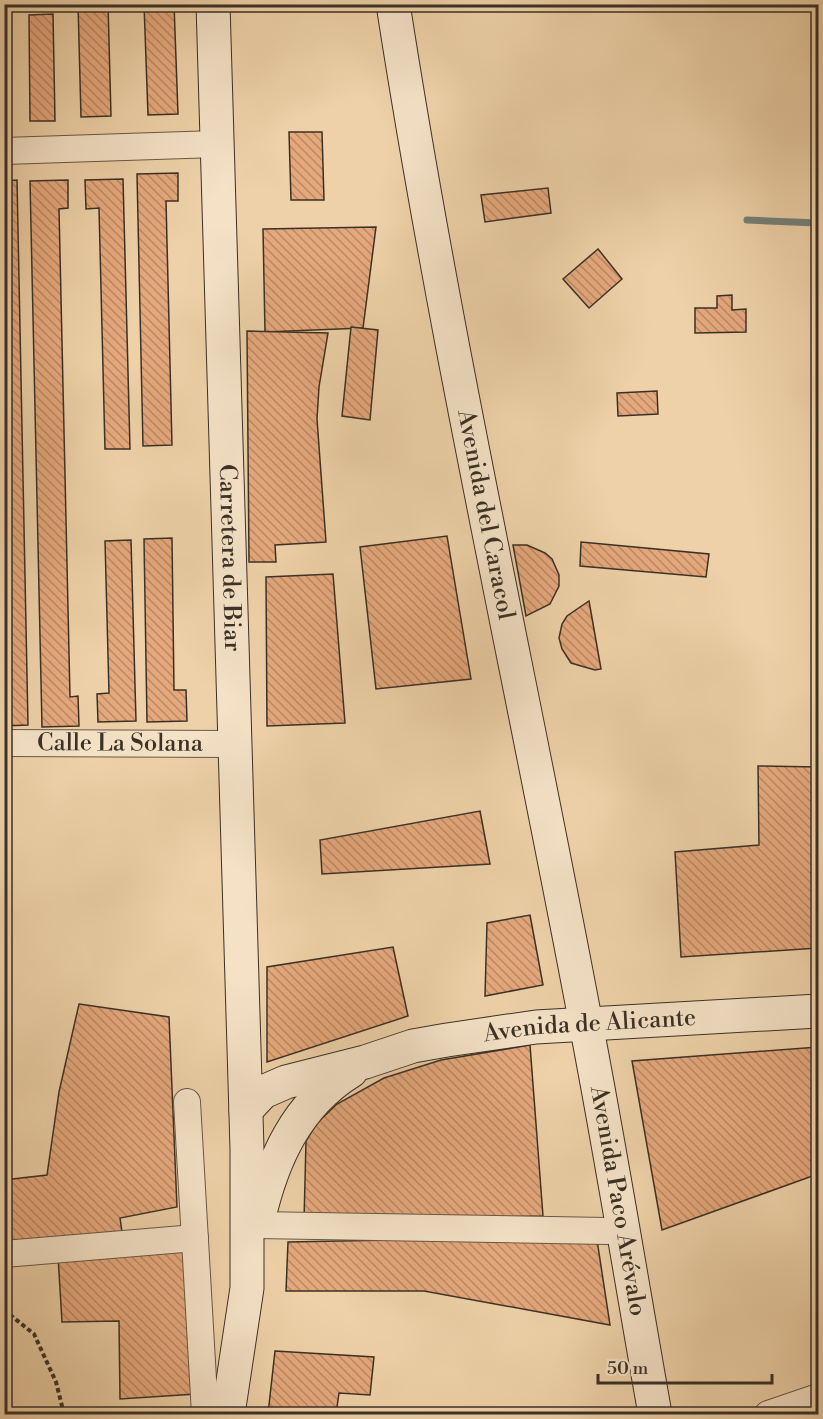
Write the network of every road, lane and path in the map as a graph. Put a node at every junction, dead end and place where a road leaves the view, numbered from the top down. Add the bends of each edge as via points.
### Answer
1 (213, 4) edge
2 (393, 4) edge
3 (216, 144) junction
4 (4, 151) edge
5 (4, 743) edge
6 (234, 744) junction
7 (819, 1011) edge
8 (586, 1024) junction
9 (242, 1057) junction
10 (365, 1062) junction
11 (286, 1082) junction
12 (187, 1102) dead end
13 (246, 1110) junction
14 (301, 1115) junction
15 (4, 1157) edge
16 (7, 1163) dead end
17 (257, 1225) junction
18 (622, 1227) junction
19 (195, 1238) junction
20 (4, 1254) edge
21 (247, 1288) junction
22 (4, 1311) edge
23 (819, 1397) edge
24 (64, 1414) edge
25 (206, 1414) edge
26 (228, 1414) edge
27 (654, 1414) edge
28 (768, 1414) edge

1 - 3 main road, Carretera de Biar
2 - 8 main road, Avenida del Caracol via 407,98 492,549
3 - 4 street
3 - 6 main road, Carretera de Biar
5 - 6 street, Calle La Solana
6 - 9 main road, Carretera de Biar
7 - 8 main road, Avenida de Alicante
8 - 10 main road, Avenida de Alicante via 457,1038 413,1046
8 - 18 main road, Avenida Paco Arévalo
9 - 11 main road via 256,1073
9 - 13 main road, Carretera de Biar
10 - 11 main road, Avenida de Alicante
10 - 14 main road, Avenida de Alicante via 339,1078
11 - 13 main road, Avenida de Alicante via 263,1092
12 - 19 street
13 - 14 main road, Avenida de Alicante via 268,1126 278,1126
13 - 21 main road, Avenida de Alicante
14 - 17 main road, Avenida de Alicante via 275,1163
15 - 16 path
17 - 18 street via 607,1231
17 - 21 main road, Avenida de Alicante
18 - 27 main road, Avenida Paco Arévalo
19 - 20 street
19 - 25 street
21 - 26 main road, Avenida de Alicante
22 - 24 path via 34,1334 56,1382
23 - 28 street

